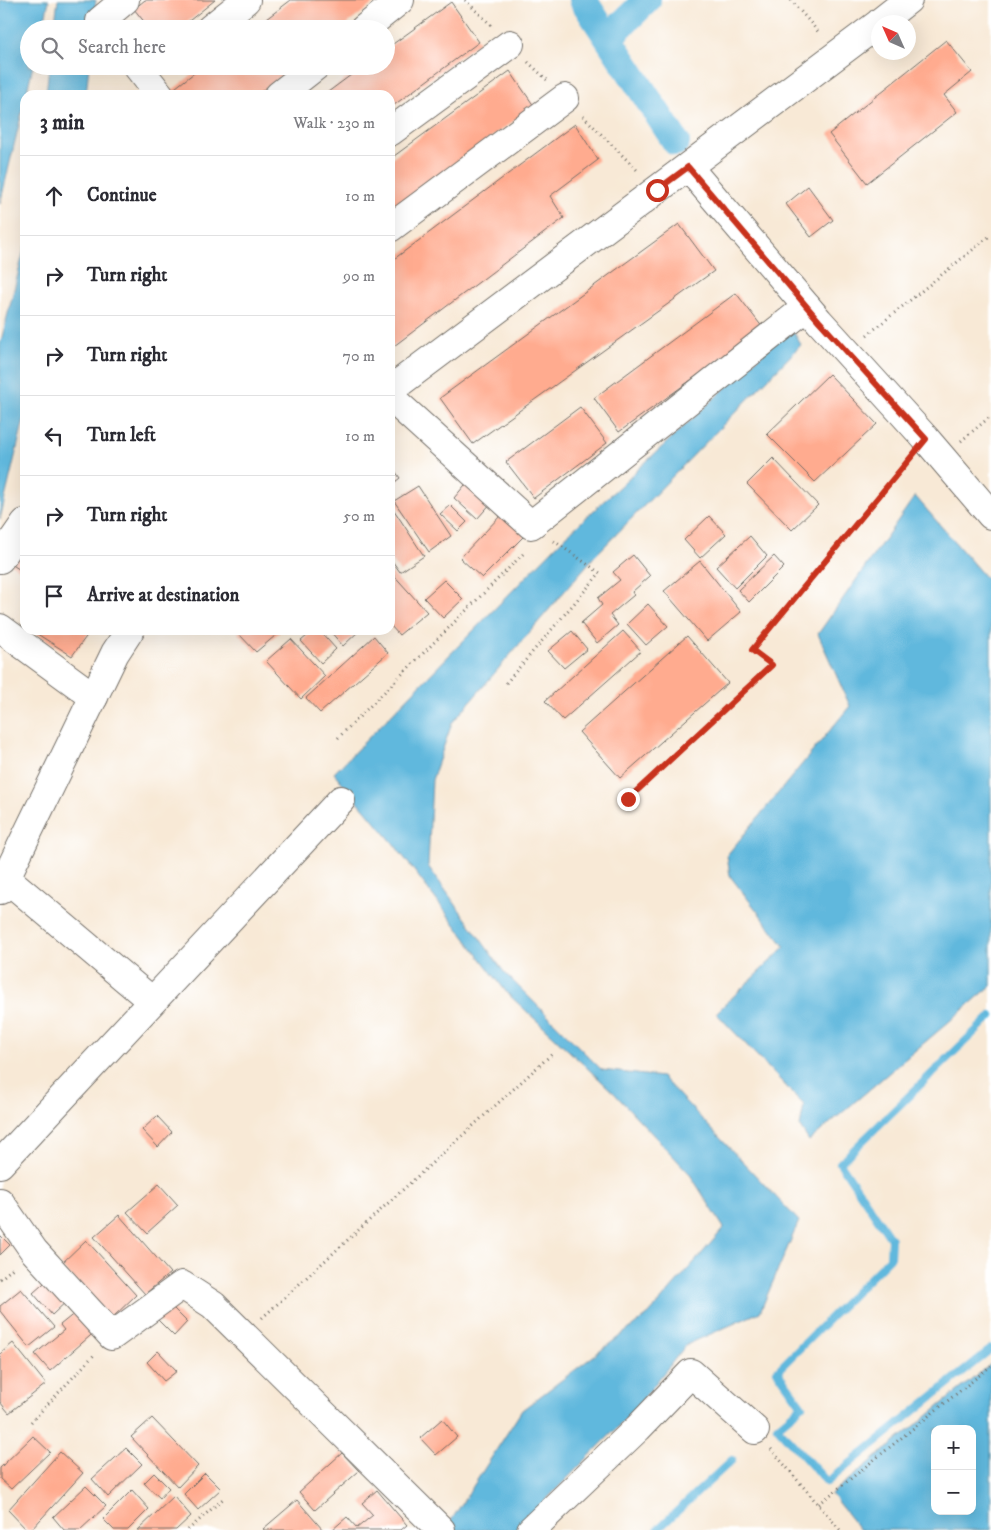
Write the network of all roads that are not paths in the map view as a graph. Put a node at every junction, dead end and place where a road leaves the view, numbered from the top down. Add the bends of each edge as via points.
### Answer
1 (125, 0) edge
2 (246, 0) edge
3 (400, 0) edge
4 (908, 0) edge
5 (889, 15) edge
6 (101, 20) edge
7 (221, 20) edge
8 (375, 20) edge
9 (871, 29) edge
10 (510, 44) dead end
11 (305, 75) edge
12 (285, 90) edge
13 (565, 98) dead end
14 (395, 128) edge
15 (688, 167) junction
16 (395, 224) edge
17 (807, 307) junction
18 (395, 386) edge
19 (395, 401) edge
20 (991, 515) edge
21 (20, 530) edge
22 (0, 559) edge
23 (0, 628) edge
24 (127, 635) edge
25 (94, 697) junction
26 (341, 800) dead end
27 (3, 884) edge
28 (152, 1001) junction
29 (0, 1164) edge
30 (0, 1202) edge
31 (755, 1430) road end
32 (441, 1530) edge
33 (532, 1530) edge

1 - 6 street
2 - 7 street
3 - 8 street
4 - 5 street
9 - 15 street
10 - 14 street
11 - 12 street
13 - 16 street
15 - 17 street
15 - 18 street
17 - 19 street via 537,529
17 - 20 street
21 - 22 street
23 - 25 street
24 - 25 street
25 - 27 street
26 - 28 street
27 - 28 street
28 - 29 street
30 - 32 street via 34,1251 112,1336 182,1285 213,1305
31 - 33 street via 691,1373

